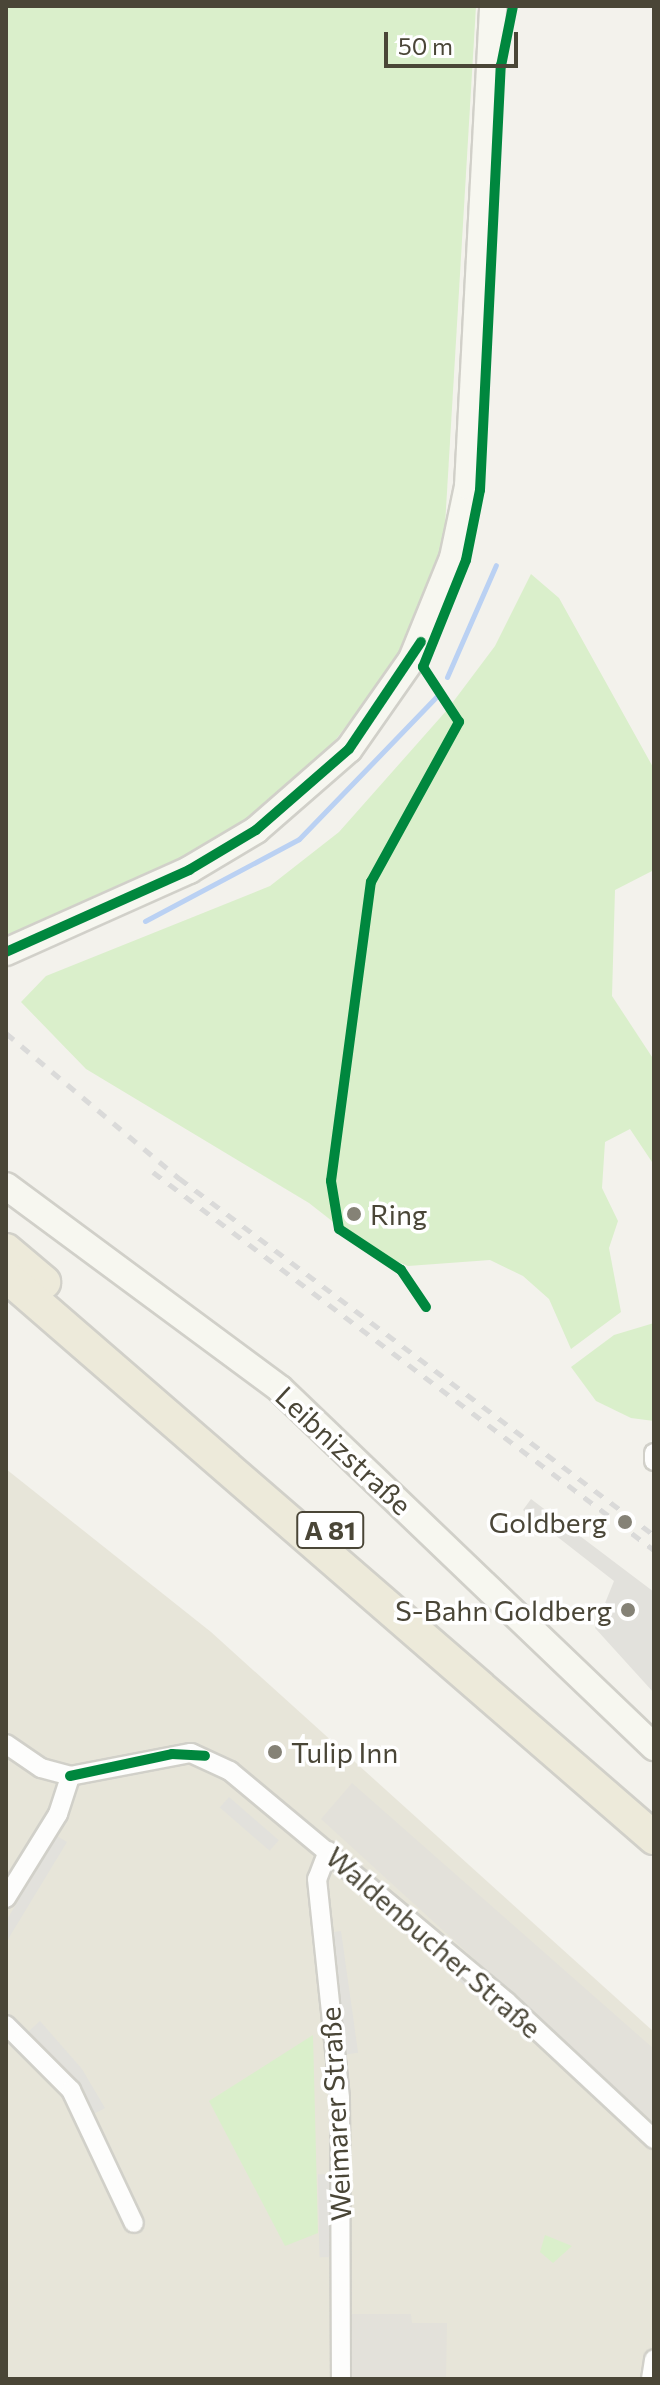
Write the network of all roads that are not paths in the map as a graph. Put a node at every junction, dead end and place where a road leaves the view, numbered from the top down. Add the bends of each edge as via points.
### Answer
1 (493, 6) edge
2 (6, 952) edge
3 (6, 1186) edge
4 (6, 1250) edge
5 (6, 1276) edge
6 (6, 1744) edge
7 (654, 1747) edge
8 (70, 1776) junction
9 (654, 1811) edge
10 (654, 1838) edge
11 (328, 1851) junction
12 (6, 1898) edge
13 (6, 2025) edge
14 (654, 2139) edge
15 (134, 2223) dead end
16 (654, 2359) edge
17 (341, 2379) edge
18 (651, 2379) edge

1 - 2 street via 468,486 453,558 412,659 349,749 256,830 189,870
3 - 7 street, Leibnizstraße via 280,1389
4 - 9 highway, A 81
5 - 10 highway, A 81
6 - 8 street via 41,1768
8 - 11 street, Waldenbucher Straße via 172,1754 205,1756
8 - 12 street via 58,1814
11 - 14 street, Waldenbucher Straße
11 - 17 street, Weimarer Straße via 317,1879 340,2098
13 - 15 street via 71,2090
16 - 18 street

